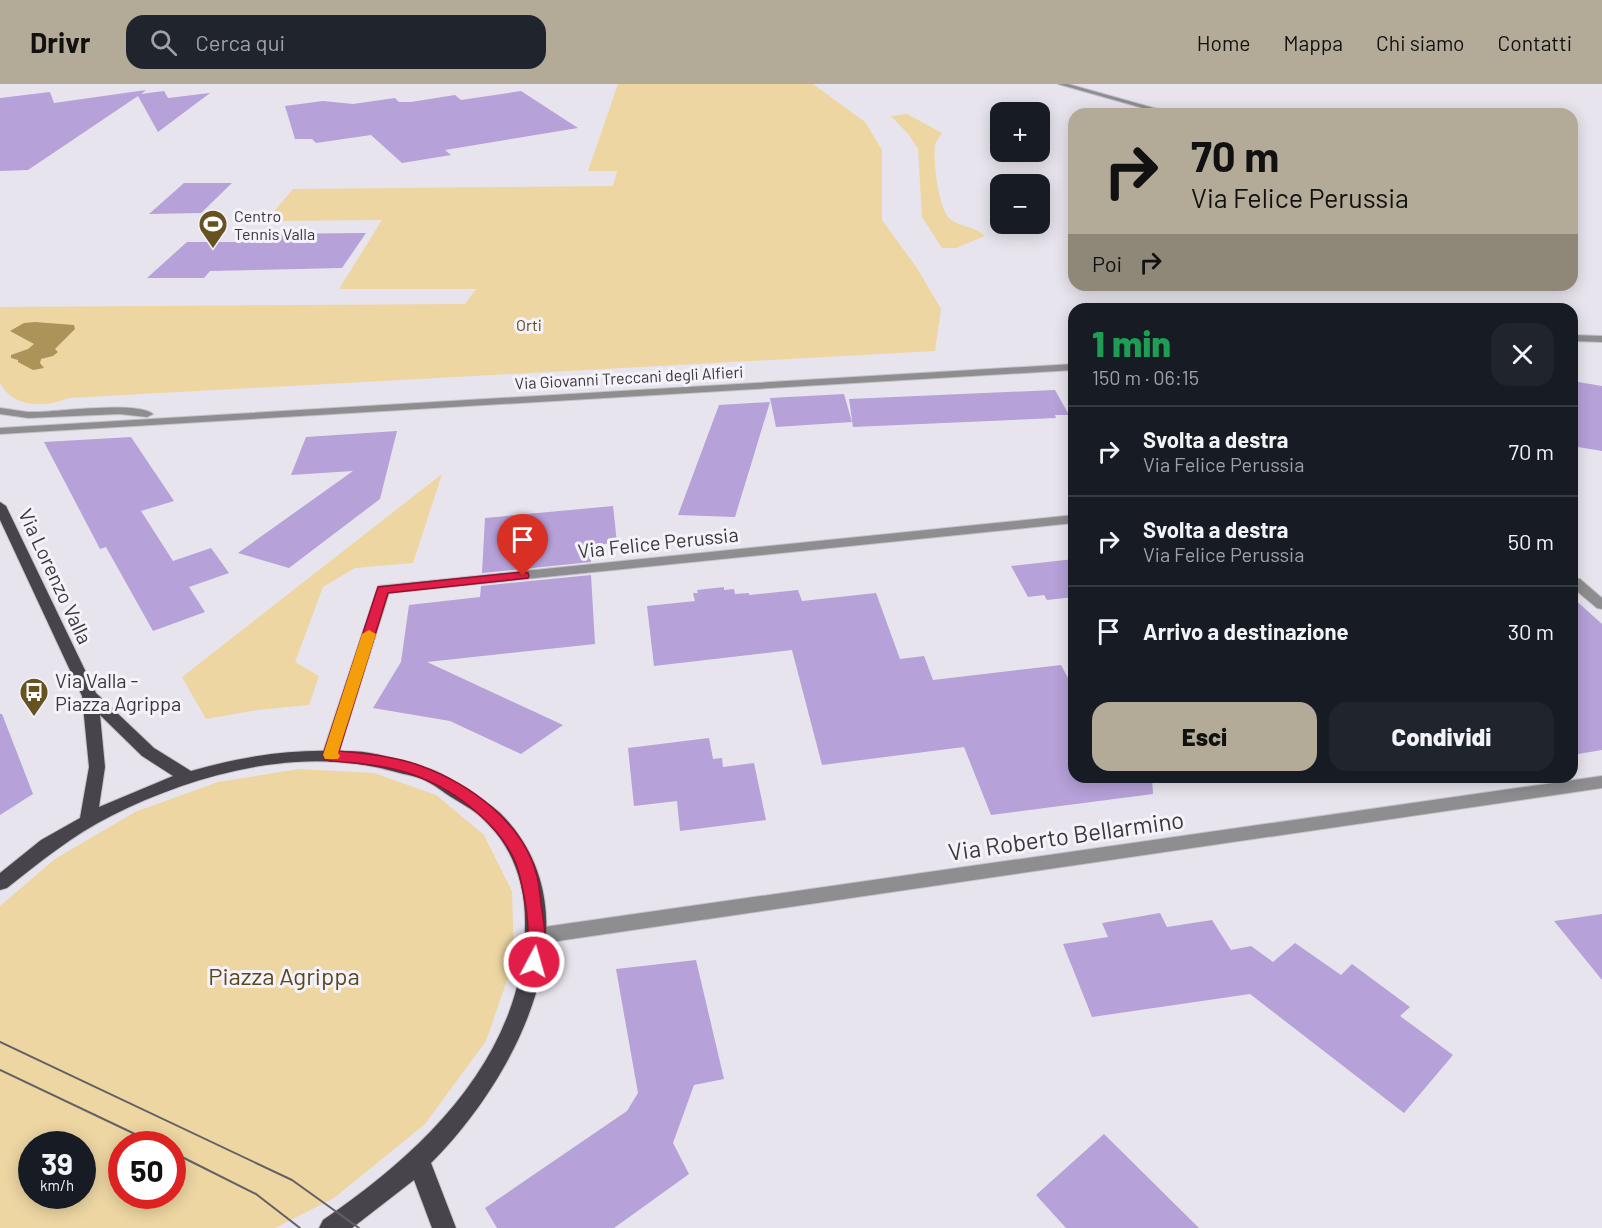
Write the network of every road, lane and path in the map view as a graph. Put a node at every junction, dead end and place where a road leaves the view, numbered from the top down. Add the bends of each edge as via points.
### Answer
1 (1061, 84) edge
2 (1150, 108) edge
3 (1578, 338) edge
4 (1602, 339) edge
5 (1068, 367) edge
6 (0, 411) edge
7 (185, 419) junction
8 (0, 431) edge
9 (0, 506) edge
10 (1068, 520) edge
11 (1578, 585) edge
12 (1602, 605) edge
13 (90, 696) junction
14 (330, 755) junction
15 (187, 777) junction
16 (1602, 782) edge
17 (88, 820) junction
18 (0, 883) edge
19 (537, 936) junction
20 (418, 1160) junction
21 (331, 1228) edge
22 (444, 1228) edge

1 - 2 street
3 - 4 street
5 - 7 street, Via Giovanni Treccani degli Alfieri
6 - 7 street, Via Giovanni Treccani degli Alfieri via 34,415 119,411
7 - 8 street, Via Giovanni Treccani degli Alfieri
9 - 13 main road, Via Lorenzo Valla
10 - 14 street, Via Felice Perussia via 383,590
11 - 12 street
13 - 15 main road, Via Lorenzo Valla via 148,752
13 - 17 main road, Via Lorenzo Valla via 97,767
14 - 15 main road via 246,762
14 - 19 main road via 389,762 416,770 457,790 485,810 503,829 528,875
15 - 17 main road
16 - 19 street, Via Roberto Bellarmino
17 - 18 main road via 15,868
19 - 20 main road via 527,995 495,1065 471,1101
20 - 21 main road via 368,1204
20 - 22 main road

